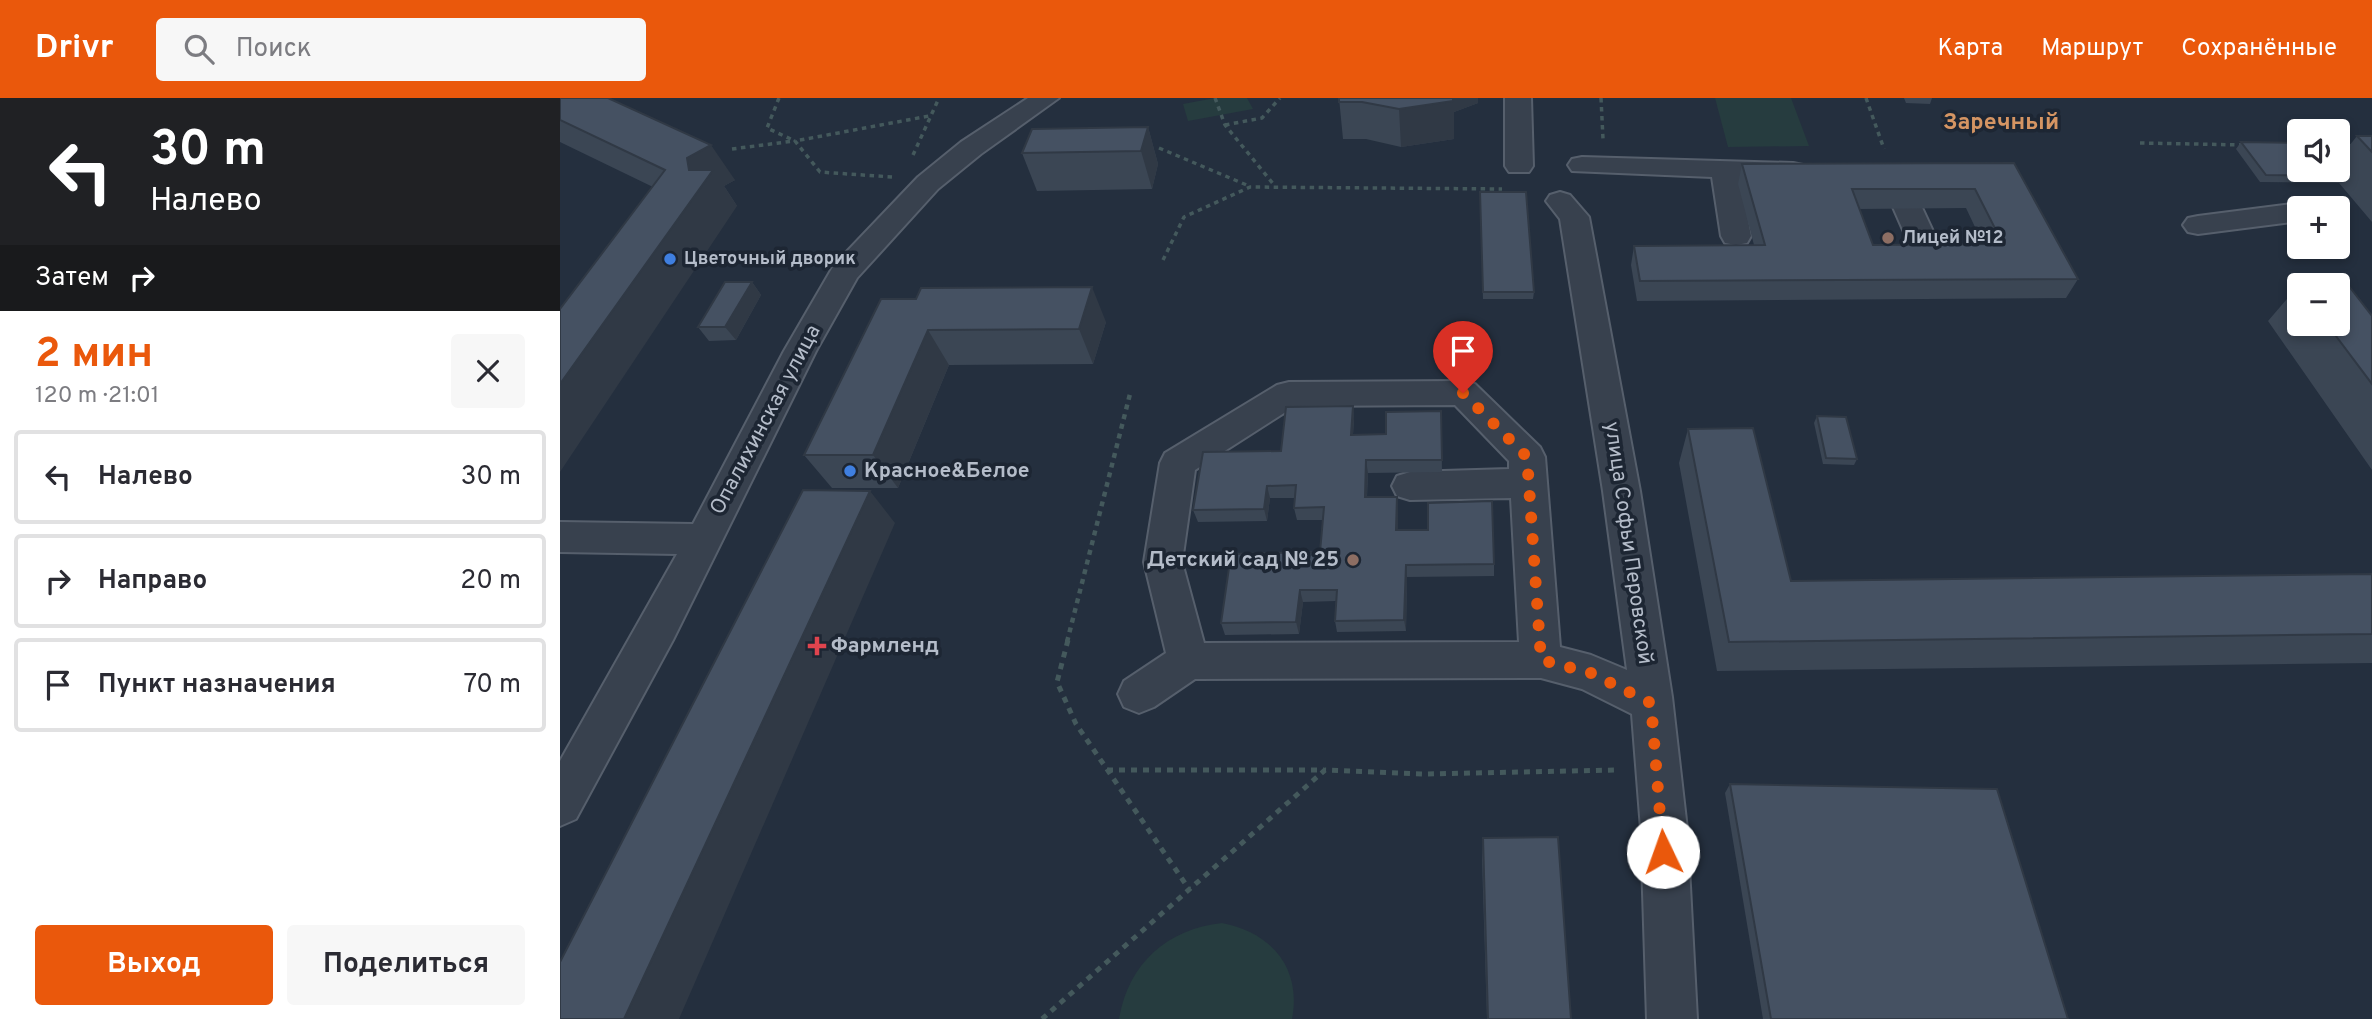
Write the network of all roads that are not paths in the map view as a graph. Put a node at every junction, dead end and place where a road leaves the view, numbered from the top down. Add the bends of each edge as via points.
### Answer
1 (1046, 98) edge
2 (1518, 98) edge
3 (1593, 165) road end
4 (1724, 169) junction
5 (1822, 172) edge
6 (1894, 173) edge
7 (1513, 177) road end
8 (1560, 201) dead end
9 (2287, 214) edge
10 (2199, 225) dead end
11 (1736, 236) dead end
12 (1928, 255) edge
13 (1528, 482) junction
14 (1410, 486) dead end
15 (560, 537) edge
16 (704, 539) junction
17 (1541, 660) junction
18 (1188, 661) junction
19 (1139, 694) dead end
20 (1651, 703) junction
21 (560, 804) edge
22 (1672, 1019) edge

1 - 16 street, Опалихинская улица via 928,183 845,272
2 - 7 street
3 - 4 street
4 - 5 street
4 - 11 street
6 - 12 street
8 - 20 street, улица Софьи Перовской via 1574,217 1605,379
9 - 10 street
13 - 14 street
13 - 17 street
13 - 18 street via 1527,457 1463,393 1289,394 1178,463 1163,562
15 - 16 street
16 - 21 street, Опалихинская улица
17 - 18 street
17 - 20 street via 1591,673
18 - 19 street
20 - 22 street, улица Софьи Перовской via 1659,769

